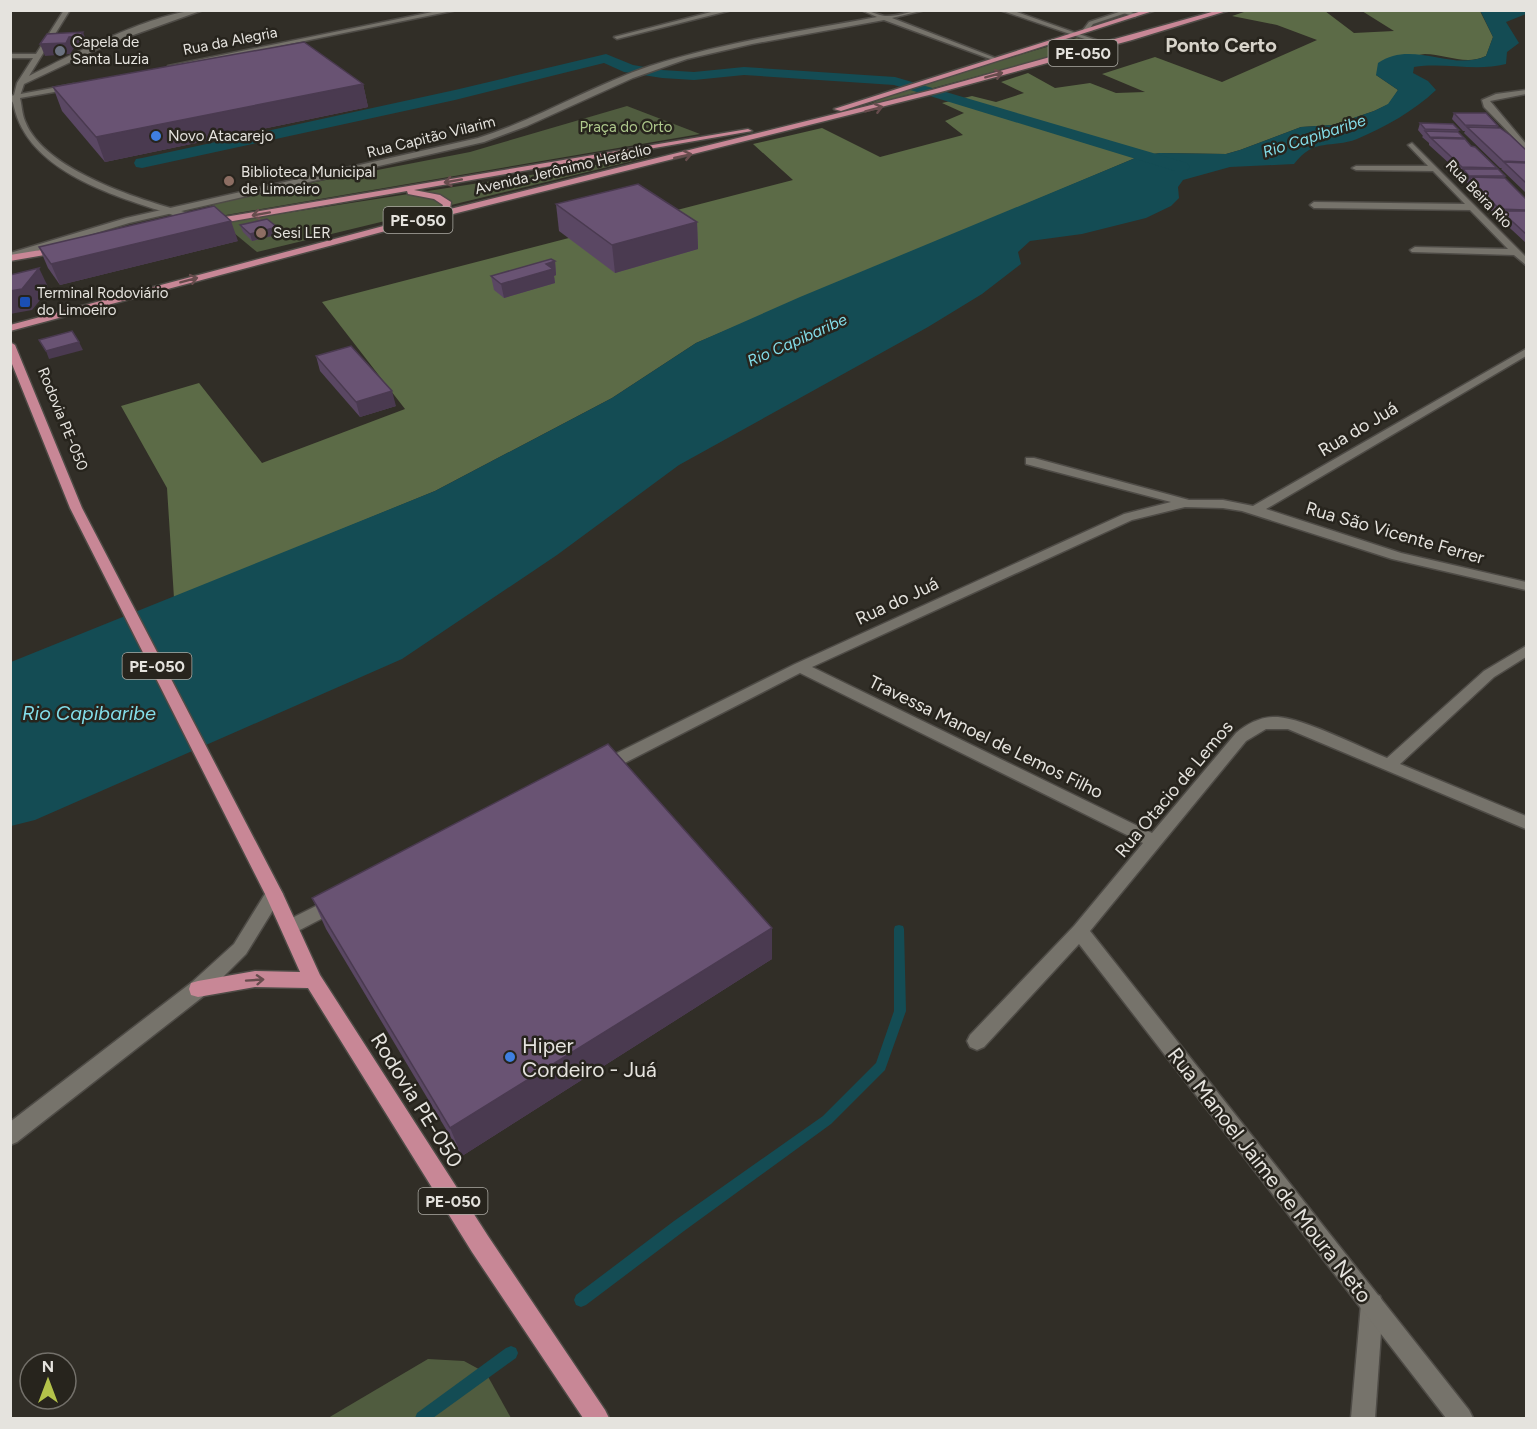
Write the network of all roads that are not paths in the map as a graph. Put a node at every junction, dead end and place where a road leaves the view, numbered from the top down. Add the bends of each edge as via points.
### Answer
1 (67, 10) edge
2 (162, 10) edge
3 (200, 10) edge
4 (454, 10) edge
5 (729, 10) edge
6 (864, 10) edge
7 (922, 10) edge
8 (1003, 10) edge
9 (1227, 10) edge
10 (1121, 11) edge
11 (1148, 11) edge
12 (1135, 15) junction
13 (885, 18) junction
14 (168, 19) junction
15 (1086, 30) junction
16 (1074, 34) junction
17 (617, 37) dead end
18 (1110, 46) junction
19 (10, 56) edge
20 (38, 56) junction
21 (995, 59) junction
22 (164, 68) edge
23 (21, 83) junction
24 (85, 84) edge
25 (1527, 92) edge
26 (13, 98) edge
27 (1513, 135) junction
28 (1527, 135) edge
29 (1412, 145) dead end
30 (1527, 148) edge
31 (1356, 168) dead end
32 (1435, 169) junction
33 (394, 191) junction
34 (1314, 205) dead end
35 (1474, 207) junction
36 (166, 210) junction
37 (444, 213) junction
38 (212, 222) junction
39 (189, 226) edge
40 (74, 247) edge
41 (1415, 250) dead end
42 (1516, 252) junction
43 (10, 257) edge
44 (1527, 262) edge
45 (10, 328) edge
46 (10, 345) edge
47 (1527, 352) edge
48 (1030, 461) dead end
49 (1190, 503) junction
50 (1255, 510) junction
51 (1527, 586) edge
52 (1527, 651) edge
53 (800, 666) junction
54 (1388, 766) junction
55 (587, 775) edge
56 (1527, 823) edge
57 (1155, 842) junction
58 (274, 894) junction
59 (354, 895) edge
60 (290, 927) junction
61 (1080, 931) junction
62 (313, 980) junction
63 (198, 989) junction
64 (977, 1041) dead end
65 (10, 1135) edge
66 (1372, 1304) junction
67 (597, 1419) edge
68 (1363, 1419) edge
69 (1461, 1419) edge

1 - 20 street
2 - 14 street
3 - 14 street
4 - 22 street, Rua da Alegria
5 - 17 street
6 - 13 street
7 - 13 street
8 - 16 street
9 - 18 main road, Avenida Jerônimo Heráclio / PE-050
10 - 12 street
10 - 15 street via 1091,23
11 - 12 main road, Avenida Jerônimo Heráclio / PE-050
12 - 15 main road, Avenida Jerônimo Heráclio / PE-050
13 - 21 street
13 - 36 street, Rua Capitão Vilarim via 700,54 649,69 533,122 481,140
14 - 23 street via 77,55
15 - 16 main road, Avenida Jerônimo Heráclio / PE-050
16 - 18 street
16 - 21 main road, Avenida Jerônimo Heráclio / PE-050
37 -> 18 main road, Avenida Jerônimo Heráclio / PE-050 via 828,121
19 - 20 street
20 - 23 street
21 -> 33 main road, Avenida Jerônimo Heráclio / PE-050 via 778,126
23 - 26 street
24 - 26 street
25 - 27 street via 1486,100
26 - 36 street via 27,133 52,158 95,182
27 - 28 street
27 - 30 street
29 - 32 street, Rua Beira Rio
31 - 32 street
32 - 35 street, Rua Beira Rio
33 - 37 main road via 437,197 448,204
33 -> 38 main road, Avenida Jerônimo Heráclio / PE-050
34 - 35 street
35 - 42 street, Rua Beira Rio
36 - 38 street
36 - 43 street, Rua Capitão Vilarim
45 -> 37 main road, Avenida Jerônimo Heráclio / PE-050
38 - 39 main road, Avenida Jerônimo Heráclio / PE-050
40 - 43 main road
41 - 42 street
42 - 44 street, Rua Beira Rio
46 - 58 main road, Rodovia PE-050 / PE-050 via 76,508
47 - 50 street, Rua do Juá
48 - 49 street
49 - 50 street, Rua do Juá
49 - 53 street, Rua do Juá via 1128,517
50 - 51 street, Rua São Vicente Ferrer via 1392,555
52 - 54 street via 1489,674
53 - 55 street, Rua do Juá
53 - 57 street, Travessa Manoel de Lemos Filho
54 - 56 street, Rua Otacio de Lemos
54 - 57 street, Rua Otacio de Lemos via 1292,725 1261,724 1242,737
57 - 61 street, Rua Otacio de Lemos
58 - 60 main road, Rodovia PE-050 / PE-050
58 - 63 street via 240,949
59 - 60 street
60 - 62 main road, Rodovia PE-050 / PE-050
61 - 64 street, Rua Otacio de Lemos
61 - 66 street, Rua Manoel Jaime de Moura Neto
63 -> 62 main road via 255,979
62 - 67 main road, Rodovia PE-050 / PE-050 via 480,1244
63 - 65 street
66 - 68 street
66 - 69 street, Rua Manoel Jaime de Moura Neto

